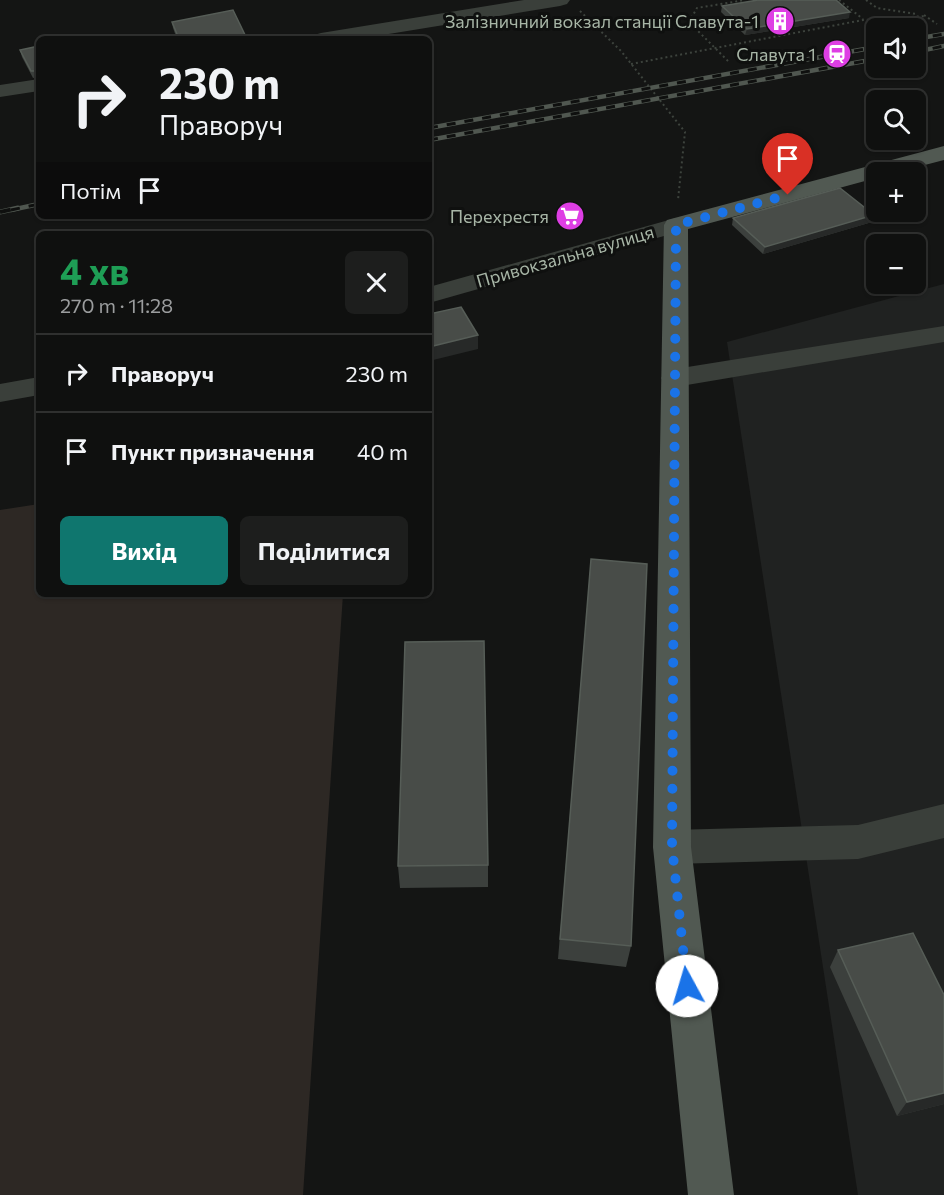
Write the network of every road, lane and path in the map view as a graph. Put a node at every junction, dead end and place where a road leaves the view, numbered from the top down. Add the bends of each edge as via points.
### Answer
1 (745, 0) edge
2 (839, 0) edge
3 (866, 0) edge
4 (568, 4) edge
5 (926, 15) junction
6 (863, 20) junction
7 (937, 24) dead end
8 (342, 36) edge
9 (716, 49) junction
10 (728, 61) dead end
11 (632, 64) junction
12 (36, 86) edge
13 (0, 92) edge
14 (944, 153) edge
15 (676, 225) junction
16 (432, 294) edge
17 (944, 334) edge
18 (675, 378) junction
19 (36, 387) edge
20 (0, 393) edge
21 (944, 821) edge
22 (672, 846) junction
23 (711, 1195) edge

1 - 9 path via 697,8 689,22
2 - 6 path
3 - 5 path via 877,8
4 - 8 street
4 - 11 path
5 - 6 path
5 - 7 path
6 - 9 path
9 - 10 path
9 - 11 path
11 - 15 path via 685,132
12 - 13 street
14 - 15 main road, Привокзальна вулиця
15 - 16 street, Привокзальна вулиця
15 - 18 main road
17 - 18 street
18 - 22 main road
19 - 20 street
21 - 22 street via 858,842
22 - 23 main road

